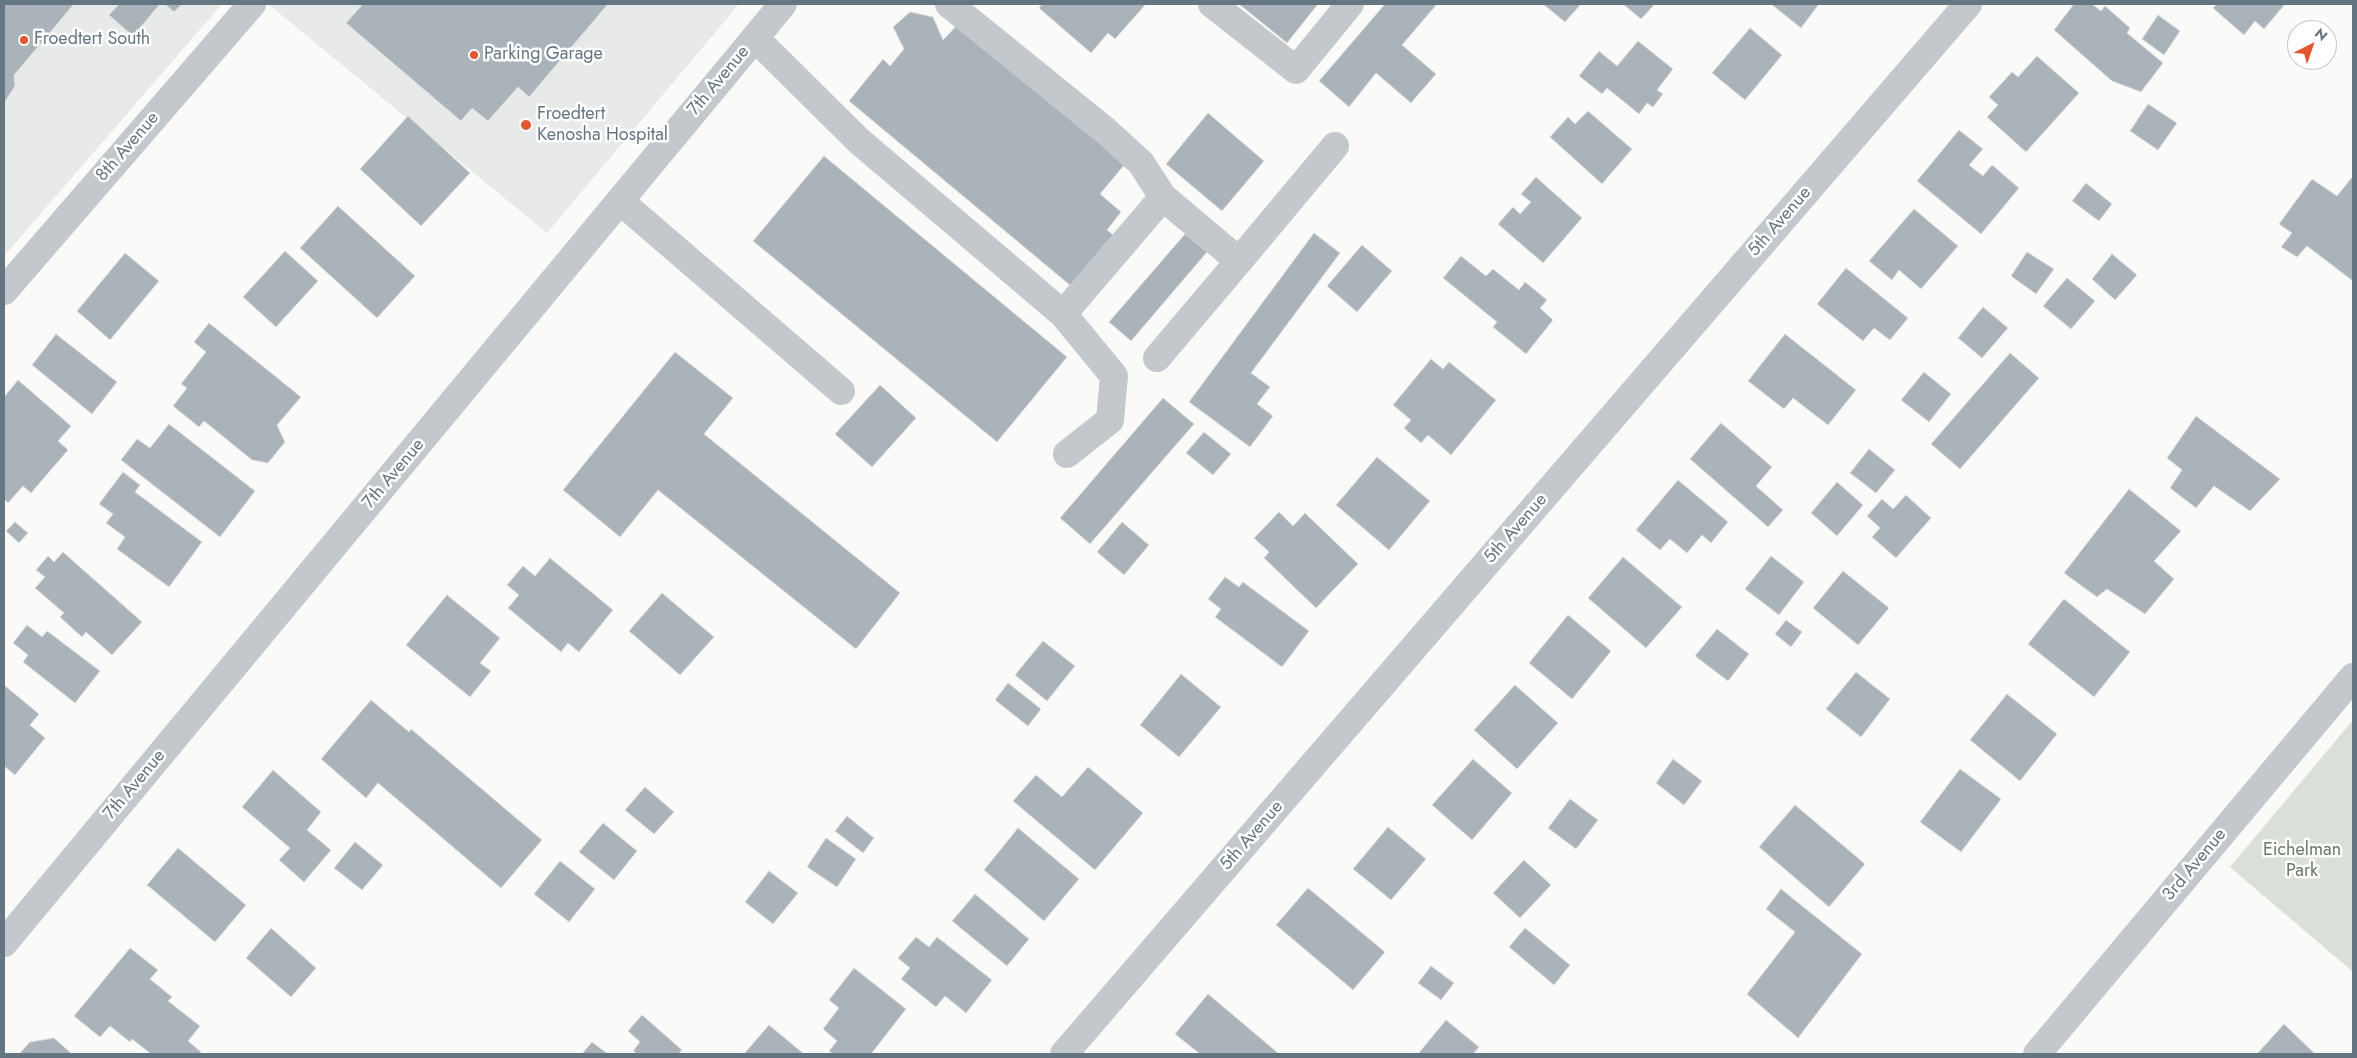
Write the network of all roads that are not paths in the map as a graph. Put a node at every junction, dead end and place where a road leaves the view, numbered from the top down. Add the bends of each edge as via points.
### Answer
1 (252, 4) edge
2 (783, 4) edge
3 (949, 4) edge
4 (1212, 4) edge
5 (1350, 4) edge
6 (1968, 4) edge
7 (755, 38) junction
8 (1335, 146) dead end
9 (1163, 197) junction
10 (620, 201) junction
11 (1238, 261) junction
12 (4, 291) edge
13 (1063, 314) junction
14 (1157, 358) dead end
15 (841, 391) dead end
16 (1067, 454) dead end
17 (2353, 677) edge
18 (8, 930) edge
19 (1064, 1054) edge
20 (2038, 1054) edge

1 - 12 street, 8th Avenue
2 - 7 street, 7th Avenue
3 - 9 street via 1107,132 1141,164
4 - 5 street via 1296,70
6 - 19 street, 5th Avenue
7 - 10 street, 7th Avenue
7 - 13 street via 859,141
8 - 11 street
9 - 11 street
9 - 13 street
10 - 15 street
10 - 18 street, 7th Avenue
11 - 14 street
13 - 16 street via 1114,376 1110,420
17 - 20 street, 3rd Avenue

